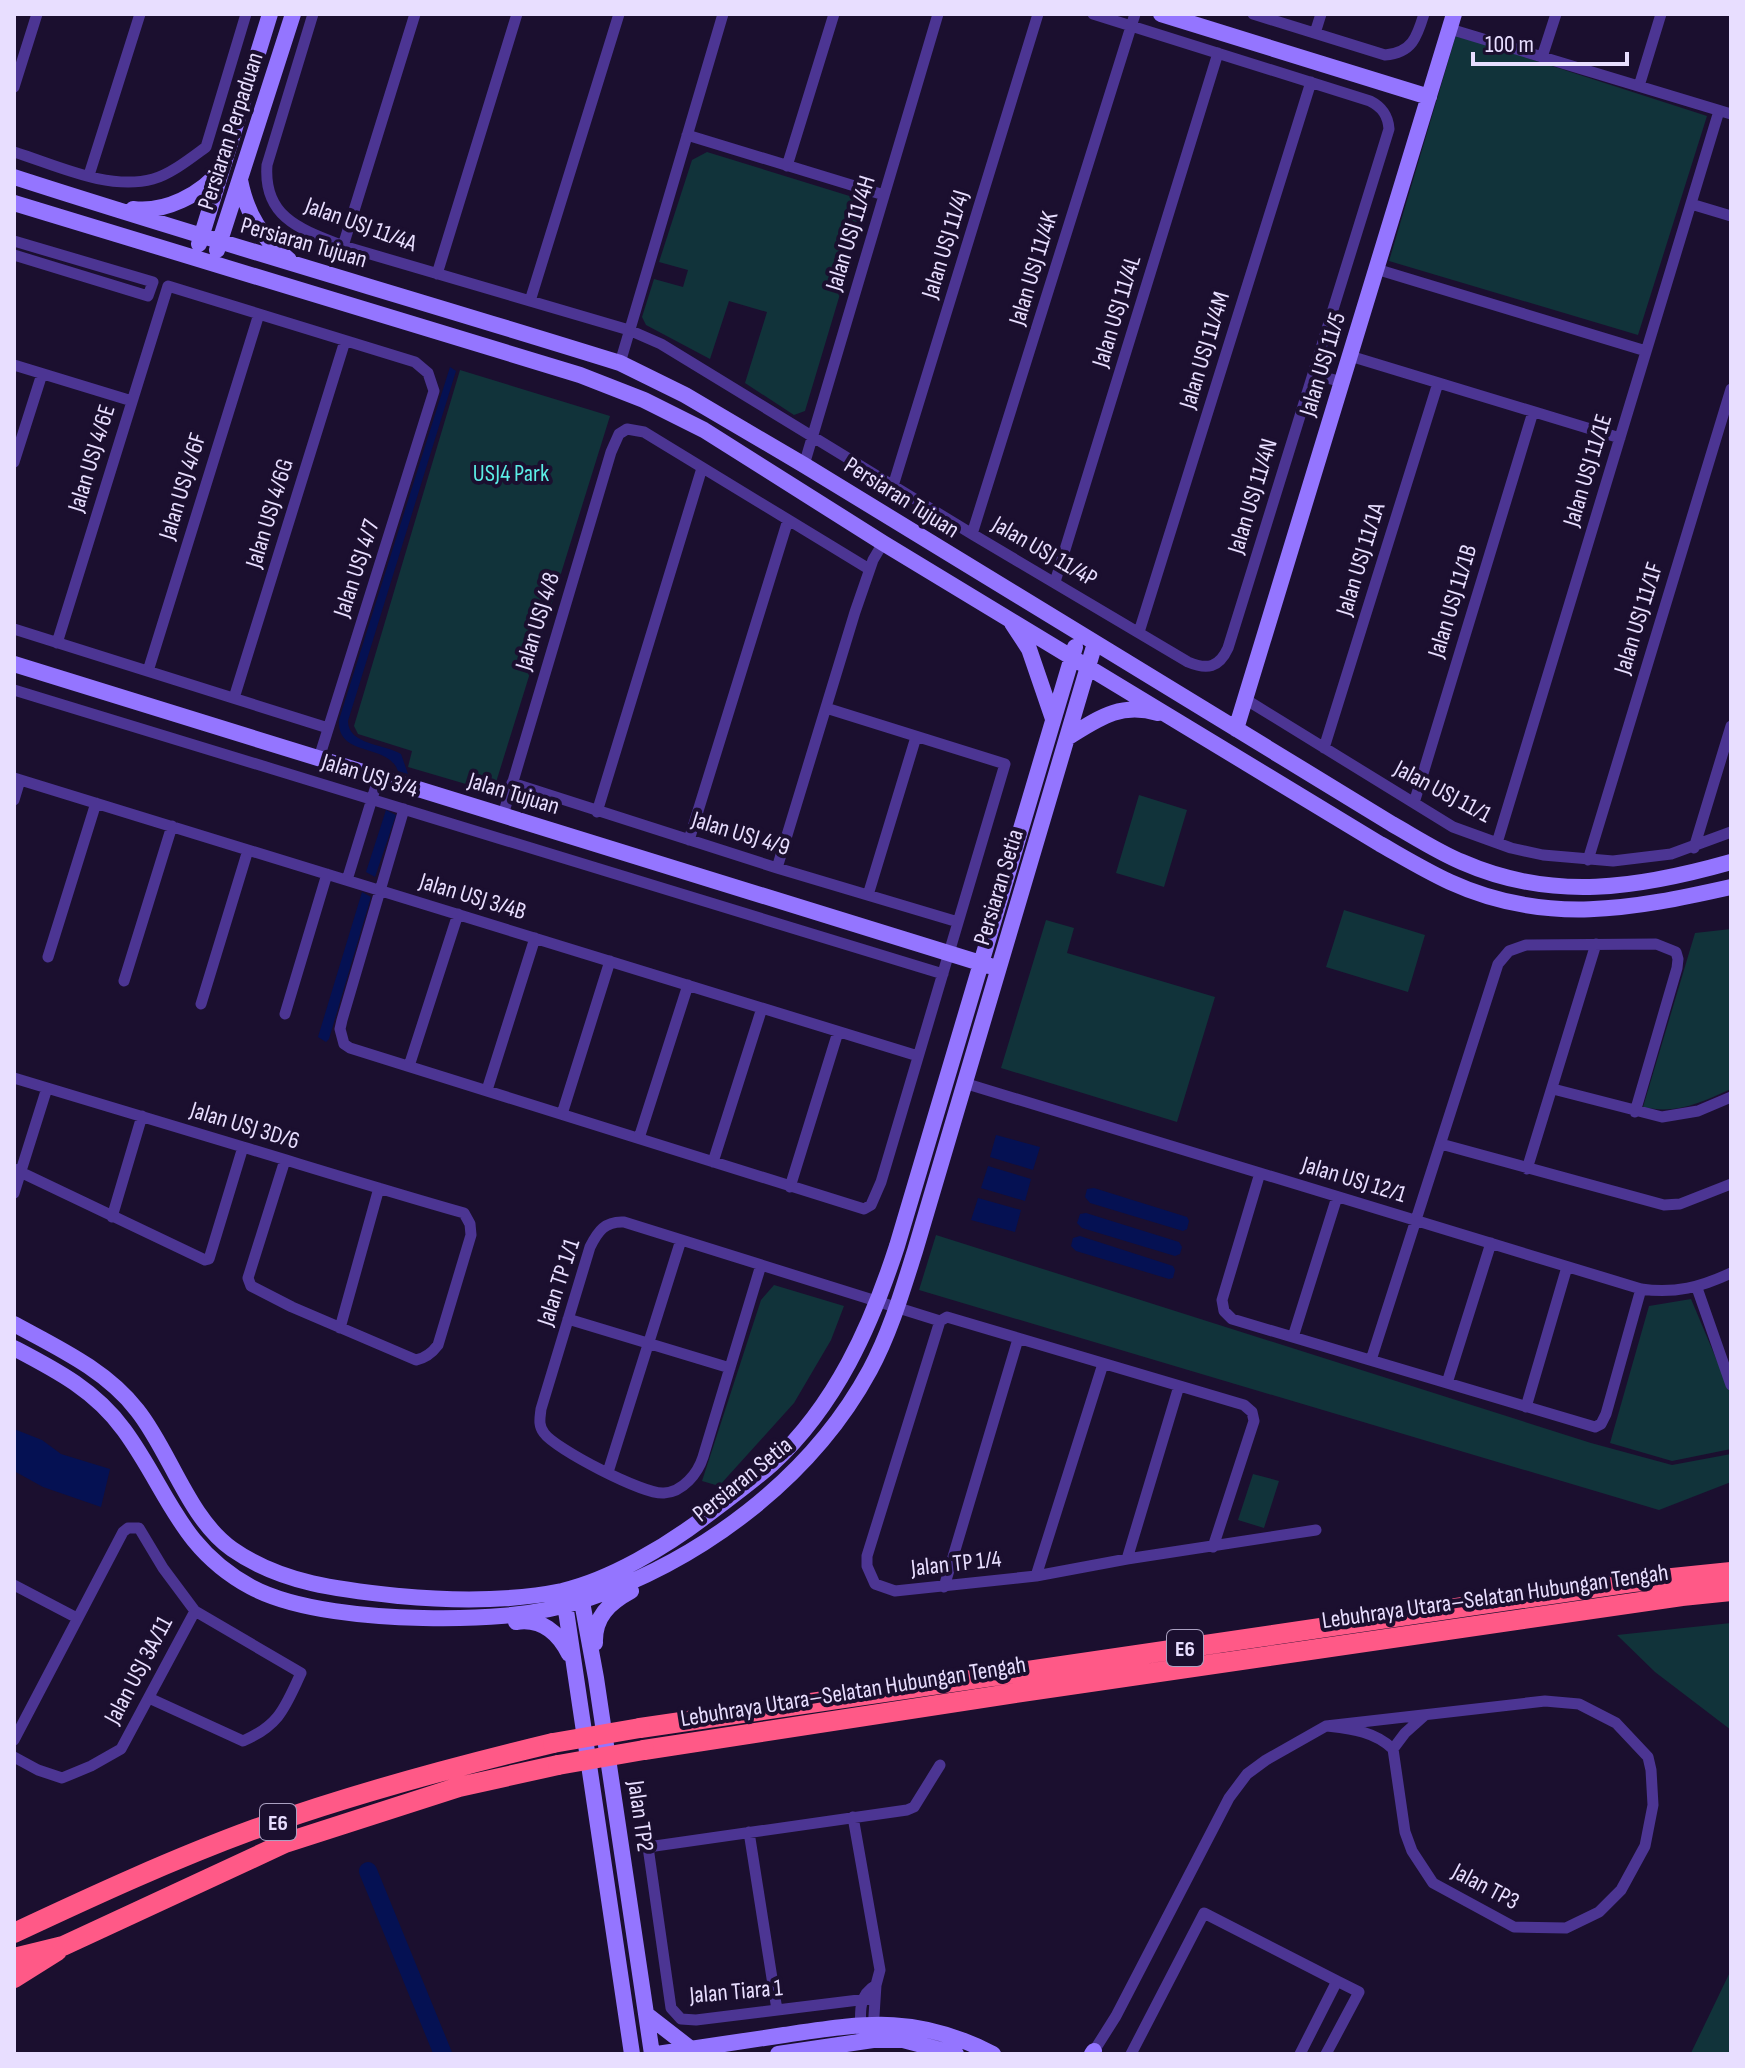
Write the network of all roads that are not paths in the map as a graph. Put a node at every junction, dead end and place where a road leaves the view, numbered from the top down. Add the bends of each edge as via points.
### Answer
1 (37, 14) edge
2 (140, 14) edge
3 (246, 14) edge
4 (270, 14) edge
5 (293, 14) edge
6 (313, 14) edge
7 (415, 14) edge
8 (517, 14) edge
9 (619, 14) edge
10 (723, 14) edge
11 (834, 14) edge
12 (938, 14) edge
13 (1038, 14) edge
14 (1093, 14) edge
15 (1161, 14) edge
16 (1253, 14) edge
17 (1321, 14) edge
18 (1424, 14) edge
19 (1556, 14) edge
20 (1661, 14) edge
21 (1133, 20) edge
22 (1452, 21) edge
23 (1315, 33) junction
24 (1218, 53) junction
25 (1542, 57) junction
26 (1311, 82) junction
27 (1639, 86) junction
28 (14, 87) edge
29 (1429, 97) junction
30 (1725, 112) edge
31 (687, 135) junction
32 (14, 152) edge
33 (224, 165) junction
34 (787, 166) junction
35 (89, 175) junction
36 (14, 177) edge
37 (240, 178) junction
38 (884, 195) junction
39 (14, 203) edge
40 (1691, 204) junction
41 (103, 206) junction
42 (1731, 216) edge
43 (201, 237) junction
44 (14, 241) edge
45 (220, 243) junction
46 (343, 246) junction
47 (14, 255) edge
48 (195, 257) junction
49 (213, 263) junction
50 (296, 266) junction
51 (1376, 269) junction
52 (437, 274) junction
53 (530, 301) junction
54 (259, 314) junction
55 (629, 330) junction
56 (345, 341) junction
57 (1646, 351) junction
58 (1350, 356) junction
59 (620, 363) junction
60 (14, 365) edge
61 (42, 374) junction
62 (1313, 374) junction
63 (1342, 382) junction
64 (1438, 383) junction
65 (1731, 389) edge
66 (132, 401) junction
67 (1533, 412) junction
68 (812, 436) junction
69 (1620, 438) junction
70 (14, 462) edge
71 (804, 465) junction
72 (702, 468) junction
73 (893, 486) junction
74 (788, 520) junction
75 (972, 534) junction
76 (883, 543) junction
77 (869, 569) junction
78 (1055, 582) junction
79 (1008, 617) junction
80 (14, 629) edge
81 (1139, 632) junction
82 (1079, 634) junction
83 (57, 643) junction
84 (1095, 643) junction
85 (1228, 648) joint
86 (1072, 656) junction
87 (14, 664) edge
88 (1089, 666) junction
89 (148, 671) junction
90 (14, 690) edge
91 (234, 698) junction
92 (1245, 699) junction
93 (826, 708) junction
94 (1172, 717) junction
95 (1053, 720) junction
96 (1731, 726) edge
97 (328, 728) junction
98 (1236, 729) junction
99 (916, 737) junction
100 (1067, 738) junction
101 (1324, 748) junction
102 (319, 758) junction
103 (379, 776) junction
104 (17, 779) edge
105 (512, 783) junction
106 (372, 799) junction
107 (14, 800) edge
108 (96, 803) junction
109 (1414, 803) junction
110 (404, 809) junction
111 (597, 812) junction
112 (503, 815) junction
113 (172, 826) junction
114 (1731, 832) edge
115 (689, 840) junction
116 (1497, 843) junction
117 (1694, 848) junction
118 (248, 850) junction
119 (1588, 860) junction
120 (1731, 862) edge
121 (777, 868) junction
122 (327, 874) junction
123 (347, 880) junction
124 (1634, 884) junction
125 (1731, 887) edge
126 (380, 890) junction
127 (868, 895) junction
128 (1637, 907) junction
129 (458, 914) junction
130 (958, 922) junction
131 (535, 938) junction
132 (1596, 944) junction
133 (949, 953) junction
134 (48, 957) dead end
135 (610, 961) junction
136 (981, 963) junction
137 (999, 968) junction
138 (943, 974) junction
139 (124, 981) dead end
140 (688, 985) junction
141 (201, 1004) dead end
142 (762, 1008) junction
143 (285, 1014) dead end
144 (838, 1032) junction
145 (918, 1056) junction
146 (409, 1066) junction
147 (14, 1078) edge
148 (964, 1083) junction
149 (945, 1087) junction
150 (47, 1088) junction
151 (1553, 1089) junction
152 (487, 1090) junction
153 (1731, 1097) edge
154 (1635, 1112) junction
155 (562, 1114) junction
156 (142, 1116) junction
157 (639, 1138) junction
158 (1441, 1144) junction
159 (243, 1147) junction
160 (285, 1160) junction
161 (713, 1162) junction
162 (1527, 1169) junction
163 (18, 1171) edge
164 (1260, 1173) junction
165 (1731, 1184) edge
166 (790, 1187) junction
167 (379, 1188) junction
168 (14, 1193) edge
169 (1337, 1197) junction
170 (112, 1217) junction
171 (1417, 1221) junction
172 (681, 1240) junction
173 (1491, 1243) junction
174 (761, 1265) junction
175 (1567, 1267) junction
176 (1731, 1273) edge
177 (1697, 1288) junction
178 (1641, 1289) junction
179 (879, 1302) junction
180 (897, 1308) junction
181 (568, 1319) junction
182 (940, 1321) junction
183 (14, 1324) edge
184 (340, 1328) junction
185 (1293, 1337) junction
186 (1018, 1339) junction
187 (649, 1343) junction
188 (14, 1348) edge
189 (1371, 1360) junction
190 (1103, 1364) junction
191 (730, 1368) junction
192 (1447, 1383) junction
193 (1731, 1385) edge
194 (1179, 1386) junction
195 (1526, 1407) junction
196 (608, 1472) junction
197 (725, 1528) junction
198 (1316, 1530) dead end
199 (1213, 1547) junction
200 (1127, 1559) junction
201 (1731, 1572) edge
202 (1036, 1576) junction
203 (14, 1585) edge
204 (944, 1587) junction
205 (1731, 1591) edge
206 (572, 1595) junction
207 (195, 1611) junction
208 (373, 1617) junction
209 (77, 1618) junction
210 (577, 1678) junction
211 (596, 1678) junction
212 (149, 1698) junction
213 (1425, 1716) junction
214 (1326, 1726) junction
215 (14, 1740) edge
216 (1393, 1749) junction
217 (14, 1757) edge
218 (940, 1765) dead end
219 (853, 1817) junction
220 (749, 1832) junction
221 (14, 1933) edge
222 (63, 1946) junction
223 (14, 1958) edge
224 (14, 1978) edge
225 (1337, 1981) junction
226 (876, 1985) junction
227 (875, 1998) junction
228 (861, 2000) junction
229 (777, 2010) junction
230 (646, 2014) junction
231 (867, 2032) junction
232 (691, 2049) junction
233 (1095, 2053) edge
234 (632, 2054) edge
235 (654, 2054) edge
236 (778, 2054) edge
237 (956, 2054) edge
238 (993, 2054) edge
239 (1131, 2054) edge
240 (1300, 2054) edge
241 (1326, 2054) edge

1 - 28 street
2 - 35 street
3 - 35 street via 206,147 154,179 122,182
4 - 33 main road, Persiaran Perpaduan
5 - 37 main road, Persiaran Perpaduan
6 - 46 street, Jalan USJ 11/4A via 266,179 288,221
7 - 46 street
8 - 52 street
9 - 53 street
10 - 31 street
11 - 34 street
12 - 38 street, Jalan USJ 11/4H
13 - 73 street, Jalan USJ 11/4J
14 - 21 street
15 - 29 main road
16 - 23 street
17 - 23 street
18 - 23 street via 1417,36 1404,51 1385,55
19 - 25 street
20 - 27 street
21 - 24 street
21 - 75 street, Jalan USJ 11/4K
22 - 25 street
22 - 29 main road, Jalan USJ 11/5
24 - 26 street
24 - 78 street, Jalan USJ 11/4L
25 - 27 street
26 - 62 street, Jalan USJ 11/4N via 1379,106 1389,129
26 - 81 street, Jalan USJ 11/4M
27 - 30 street
29 - 51 main road, Jalan USJ 11/5
30 - 40 street, Jalan USJ 11/1E
31 - 34 street
31 - 55 street
32 - 35 street
33 - 41 main road via 203,187 171,205 139,210
33 - 43 main road, Persiaran Perpaduan
34 - 38 street
36 - 41 main road, Persiaran Tujuan
37 - 45 main road, Persiaran Perpaduan
37 - 50 main road via 259,232
38 - 68 street, Jalan USJ 11/4H
39 - 48 main road, Persiaran Tujuan
40 - 42 street
40 - 57 street, Jalan USJ 11/1E
41 - 43 main road, Persiaran Tujuan
43 - 45 main road, Persiaran Tujuan
43 - 48 main road, Persiaran Perpaduan
44 - 47 street via 153,282 148,296
45 - 49 main road, Persiaran Perpaduan
45 - 50 main road, Persiaran Tujuan
46 - 52 street, Jalan USJ 11/4A
48 - 49 main road, Persiaran Tujuan
49 - 76 main road, Persiaran Tujuan via 580,375 644,400 704,430
50 - 59 main road, Persiaran Tujuan
51 - 57 street
51 - 58 main road, Jalan USJ 11/5
52 - 53 street, Jalan USJ 11/4A
53 - 55 street, Jalan USJ 11/4A
54 - 56 street
54 - 66 street, Jalan USJ 4/6E via 168,286
54 - 89 street, Jalan USJ 4/6F
55 - 59 street
55 - 68 street, Jalan USJ 11/4P
56 - 91 street, Jalan USJ 4/6G
56 - 97 street, Jalan USJ 4/7 via 415,362 428,373 434,391
57 - 69 street, Jalan USJ 11/1E
58 - 63 main road, Jalan USJ 11/5
58 - 64 street
59 - 71 main road, Persiaran Tujuan
60 - 61 street
61 - 66 street
61 - 70 street
62 - 63 street
62 - 85 street, Jalan USJ 11/4N
63 - 92 main road, Jalan USJ 11/5
64 - 67 street
64 - 101 street, Jalan USJ 11/1A
65 - 119 street, Jalan USJ 11/1F
66 - 83 street, Jalan USJ 4/6E
67 - 69 street
67 - 109 street, Jalan USJ 11/1B
68 - 71 street, Jalan USJ 11/4H
68 - 73 street, Jalan USJ 11/4P
69 - 116 street, Jalan USJ 11/1E
71 - 82 main road, Persiaran Tujuan
72 - 74 street
72 - 105 street, Jalan USJ 4/8 via 636,430 619,434
72 - 111 street
73 - 75 street, Jalan USJ 11/4P
74 - 77 street
74 - 115 street
75 - 78 street, Jalan USJ 11/4P
76 - 77 street
76 - 79 main road, Persiaran Tujuan
77 - 93 street
78 - 81 street, Jalan USJ 11/4P
79 - 86 main road, Persiaran Tujuan
79 - 95 main road via 1029,649
80 - 83 street
81 - 85 street, Jalan USJ 11/4P via 1200,667 1218,664
82 - 84 main road, Persiaran Tujuan
82 - 86 main road, Persiaran Setia
83 - 89 street
84 - 88 main road, Persiaran Setia
84 - 98 main road, Persiaran Tujuan
86 - 88 main road, Persiaran Tujuan
86 - 95 main road, Persiaran Setia
87 - 102 main road, Jalan Tujuan
88 - 94 main road, Persiaran Tujuan
88 - 100 main road, Persiaran Setia
89 - 91 street
90 - 106 street, Jalan USJ 3/4
91 - 97 street
92 - 98 main road, Jalan USJ 11/5
92 - 101 street, Jalan USJ 11/1
93 - 99 street
93 - 121 street
94 - 100 main road via 1139,708 1120,710
94 - 128 main road, Persiaran Tujuan via 1452,883 1540,909
95 - 136 main road, Persiaran Setia
96 - 117 street
97 - 102 street, Jalan USJ 4/7
98 - 124 main road, Persiaran Tujuan via 1461,862 1543,886
99 - 127 street
99 - 130 street via 1005,764
100 - 137 main road, Persiaran Setia
101 - 109 street, Jalan USJ 11/1
102 - 103 main road, Jalan Tujuan
103 - 106 street
103 - 112 main road, Jalan Tujuan
104 - 107 street
104 - 108 street, Jalan USJ 3/4B
105 - 111 street, Jalan USJ 4/9
105 - 112 street, Jalan USJ 4/8
106 - 110 street, Jalan USJ 3/4
106 - 123 street
108 - 113 street, Jalan USJ 3/4B
108 - 134 street
109 - 116 street, Jalan USJ 11/1 via 1453,827
110 - 126 street
110 - 138 street, Jalan USJ 3/4
111 - 115 street, Jalan USJ 4/9
112 - 133 main road, Jalan Tujuan
113 - 118 street, Jalan USJ 3/4B
113 - 139 street
114 - 117 street, Jalan USJ 11/1
115 - 121 street, Jalan USJ 4/9
116 - 119 street, Jalan USJ 11/1
117 - 119 street, Jalan USJ 11/1 via 1639,859
118 - 122 street, Jalan USJ 3/4B
118 - 141 street
120 - 124 main road, Persiaran Tujuan
121 - 127 street, Jalan USJ 4/9
122 - 123 street, Jalan USJ 3/4B
122 - 143 street
123 - 126 street, Jalan USJ 3/4B
124 - 128 main road via 1629,897
125 - 128 main road, Persiaran Tujuan
126 - 129 street, Jalan USJ 3/4B
126 - 146 street via 340,1029 350,1048
127 - 130 street, Jalan USJ 4/9
129 - 131 street, Jalan USJ 3/4B
129 - 146 street
130 - 133 street
131 - 135 street, Jalan USJ 3/4B
131 - 152 street
132 - 151 street
132 - 154 street via 1663,945 1676,952 1677,968
132 - 158 street via 1518,947 1498,964
133 - 136 main road, Jalan Tujuan
133 - 138 street
135 - 140 street, Jalan USJ 3/4B
135 - 155 street
136 - 137 main road, Jalan Tujuan
136 - 149 main road, Persiaran Setia
137 - 148 main road, Persiaran Setia
138 - 145 street
140 - 142 street, Jalan USJ 3/4B
140 - 157 street
142 - 144 street, Jalan USJ 3/4B
142 - 161 street
144 - 145 street, Jalan USJ 3/4B
144 - 166 street
145 - 166 street via 871,1205 864,1209
146 - 152 street
147 - 150 street, Jalan USJ 3D/6
148 - 149 main road
148 - 164 street, Jalan USJ 12/1
148 - 180 main road, Persiaran Setia
149 - 179 main road, Persiaran Setia
150 - 156 street, Jalan USJ 3D/6
150 - 163 street
151 - 154 street
151 - 162 street
152 - 155 street
153 - 154 street via 1680,1116
155 - 157 street
156 - 159 street, Jalan USJ 3D/6
156 - 170 street
157 - 161 street
158 - 162 street
158 - 171 street
159 - 160 street, Jalan USJ 3D/6
159 - 170 street via 209,1259 201,1260
160 - 167 street, Jalan USJ 3D/6
160 - 184 street via 248,1278 251,1286
161 - 166 street
162 - 165 street via 1671,1205
163 - 168 street
163 - 170 street
164 - 169 street, Jalan USJ 12/1
164 - 185 street via 1222,1300 1224,1311 1232,1319
167 - 184 street
167 - 184 street, Jalan USJ 3D/6 via 464,1213 471,1235 433,1352 416,1360
169 - 171 street, Jalan USJ 12/1
169 - 185 street
171 - 173 street, Jalan USJ 12/1
171 - 189 street
172 - 174 street, Jalan TP 1/1
172 - 181 street, Jalan TP 1/1 via 624,1222 604,1226 590,1247
172 - 187 street
173 - 175 street, Jalan USJ 12/1
173 - 192 street
174 - 179 street, Jalan TP 1/1
174 - 191 street
175 - 178 street, Jalan USJ 12/1
175 - 195 street
176 - 177 street, Jalan USJ 12/1
177 - 178 street, Jalan USJ 12/1
177 - 193 street
178 - 195 street via 1601,1424 1595,1427
179 - 180 street, Jalan TP 1/1
179 - 206 main road, Persiaran Setia via 826,1401 774,1461 673,1541
180 - 182 street
180 - 197 main road, Persiaran Setia via 870,1370 830,1430 805,1461
181 - 187 street
181 - 196 street, Jalan TP 1/1 via 541,1409 541,1428 561,1448
182 - 186 street via 947,1317
182 - 204 street, Jalan TP 1/4 via 867,1566 875,1584 895,1591
183 - 206 main road, Persiaran Setia via 90,1366 138,1410 204,1519 230,1548 259,1565 294,1581 369,1593 447,1600
185 - 189 street
186 - 190 street
186 - 204 street
187 - 191 street
187 - 196 street
188 - 208 main road, Persiaran Setia via 78,1383 96,1399 124,1430 184,1531 225,1569 252,1588 288,1601
189 - 192 street
190 - 194 street
190 - 202 street
191 - 196 street, Jalan TP 1/1 via 700,1467 684,1485 669,1493 650,1492
192 - 195 street
194 - 199 street via 1244,1405 1254,1421
194 - 200 street
197 - 206 main road, Persiaran Setia via 672,1561
197 - 211 main road via 697,1553 616,1599 603,1612 595,1630
198 - 199 street, Jalan TP 1/4
199 - 200 street, Jalan TP 1/4
200 - 202 street, Jalan TP 1/4
201 - 221 highway, Lebuhraya Utara–Selatan Hubungan Tengah / E6, bridge via 1633,1582 553,1743 382,1788 254,1830
202 - 204 street, Jalan TP 1/4
203 - 209 street
205 - 222 highway, Lebuhraya Utara–Selatan Hubungan Tengah / E6, bridge via 1058,1686 558,1765 459,1787 285,1843
206 - 208 main road, Persiaran Setia via 480,1619
206 - 210 main road, Jalan TP2
206 - 211 main road, Jalan TP2
207 - 209 street, Jalan USJ 3A/11 via 139,1528 128,1528
207 - 212 street, Jalan USJ 3A/11
207 - 212 street via 301,1673 280,1718 243,1741
208 - 210 main road via 409,1625 527,1620 545,1625 561,1638
209 - 215 street
210 - 234 main road, Jalan TP2
211 - 230 main road, Jalan TP2
212 - 217 street, Jalan USJ 3A/11 via 121,1749 91,1766 62,1778
213 - 214 street, Jalan TP3
213 - 216 street
213 - 216 street, Jalan TP3 via 1545,1701 1579,1704 1616,1723 1648,1757 1653,1805 1645,1846 1621,1890 1599,1912 1566,1928 1514,1927 1433,1883 1405,1832
214 - 216 street via 1354,1729
214 - 233 street, Jalan TP3 via 1247,1774 1229,1798
218 - 219 street via 914,1807
219 - 220 street
219 - 226 street via 880,1970
220 - 229 street
220 - 229 street, Jalan Tiara 1 via 648,1847 671,2008 681,2019 696,2020
222 - 223 highway, Lebuhraya Utara–Selatan Hubungan Tengah / E6
222 - 224 highway
225 - 239 street via 1204,1913
225 - 240 street
225 - 241 street via 1359,1992
226 - 227 street
226 - 228 street
227 - 228 street, Jalan Tiara 1
227 - 231 street
228 - 229 street, Jalan Tiara 1
228 - 231 street
230 - 232 main road
230 - 235 main road, Jalan TP2
231 - 232 main road, Jalan TP2
231 - 236 main road, Jalan TP2
231 - 237 main road, Jalan TP2
231 - 238 main road, Jalan TP2 via 934,2030
232 - 235 main road, Jalan TP2

